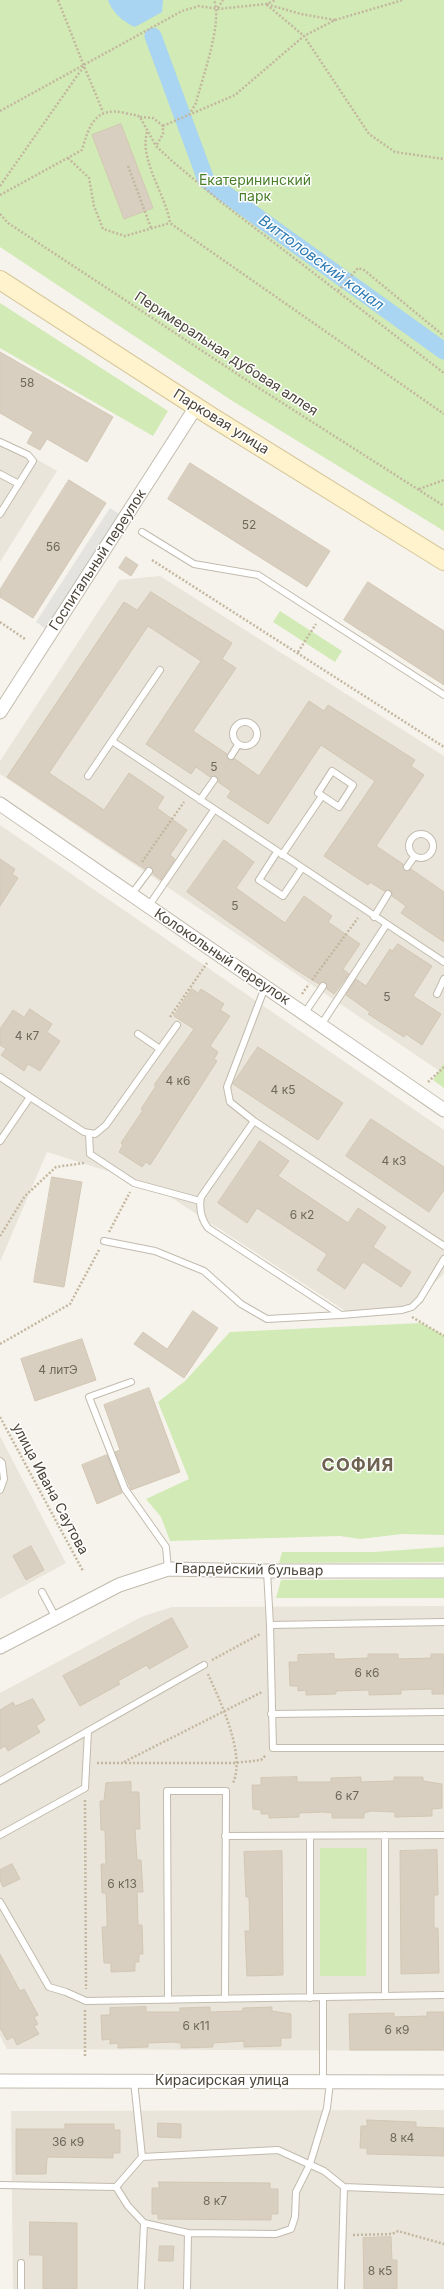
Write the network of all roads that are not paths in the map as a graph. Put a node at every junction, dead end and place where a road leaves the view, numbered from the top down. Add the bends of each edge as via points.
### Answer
1 (0, 280) edge
2 (196, 407) junction
3 (0, 442) edge
4 (0, 474) edge
5 (19, 484) junction
6 (0, 514) edge
7 (142, 532) dead end
8 (444, 561) edge
9 (160, 670) dead end
10 (444, 695) edge
11 (0, 712) edge
12 (112, 741) junction
13 (238, 745) junction
14 (230, 756) dead end
15 (88, 776) dead end
16 (214, 780) dead end
17 (322, 796) junction
18 (200, 800) junction
19 (0, 804) edge
20 (214, 810) junction
21 (280, 854) junction
22 (414, 857) junction
23 (407, 867) dead end
24 (302, 868) junction
25 (149, 871) dead end
26 (388, 894) dead end
27 (131, 895) junction
28 (148, 907) junction
29 (374, 916) junction
30 (386, 925) junction
31 (444, 962) edge
32 (444, 979) edge
33 (323, 986) dead end
34 (266, 987) junction
35 (437, 994) dead end
36 (304, 1014) junction
37 (177, 1024) road end
38 (321, 1025) junction
39 (138, 1034) dead end
40 (160, 1049) junction
41 (0, 1076) edge
42 (30, 1097) junction
43 (444, 1110) edge
44 (254, 1121) junction
45 (89, 1133) junction
46 (0, 1141) edge
47 (200, 1200) junction
48 (104, 1241) dead end
49 (444, 1246) edge
50 (444, 1259) edge
51 (341, 1315) junction
52 (131, 1382) dead end
53 (0, 1461) edge
54 (0, 1490) edge
55 (168, 1569) junction
56 (444, 1570) edge
57 (267, 1571) junction
58 (42, 1592) dead end
59 (56, 1618) junction
60 (444, 1622) edge
61 (270, 1627) junction
62 (0, 1647) edge
63 (204, 1665) road end
64 (444, 1712) edge
65 (271, 1714) junction
66 (88, 1731) junction
67 (444, 1748) edge
68 (0, 1781) edge
69 (0, 1835) edge
70 (385, 1835) junction
71 (444, 1835) edge
72 (225, 1836) junction
73 (310, 1836) junction
74 (0, 1902) edge
75 (444, 1995) edge
76 (385, 1996) junction
77 (310, 1998) junction
78 (323, 1998) junction
79 (225, 1999) junction
80 (168, 2000) junction
81 (0, 2081) edge
82 (134, 2081) junction
83 (326, 2082) junction
84 (444, 2082) edge
85 (142, 2157) junction
86 (310, 2164) junction
87 (0, 2185) edge
88 (116, 2187) junction
89 (344, 2187) junction
90 (444, 2191) edge
91 (144, 2223) junction
92 (188, 2233) junction
93 (21, 2263) dead end
94 (21, 2289) edge
95 (141, 2289) edge
96 (187, 2289) edge
97 (341, 2289) edge

1 - 2 main road, Парковая улица
2 - 8 main road, Парковая улица
2 - 11 street, Госпитальный переулок
3 - 5 lane via 28,455 33,461
4 - 5 lane
5 - 6 lane
7 - 10 lane via 194,564 258,575
9 - 12 lane
12 - 15 lane
12 - 18 lane
13 - 13 lane via 234,739 234,730 243,722 251,724 258,733 256,741 250,746
13 - 14 lane
16 - 18 lane
17 - 17 lane via 318,793 332,771 353,785 339,807
17 - 21 lane
18 - 20 lane
19 - 27 street, Колокольный переулок
20 - 21 lane
20 - 28 lane
21 - 24 lane
21 - 24 lane via 259,880 283,896
22 - 22 lane via 408,846 412,838 419,834 427,835 432,841 432,853 422,859
22 - 23 lane
24 - 29 lane
25 - 27 lane
26 - 29 lane
27 - 28 street, Колокольный переулок
28 - 34 street, Колокольный переулок
29 - 30 lane
30 - 31 lane
30 - 38 lane
32 - 35 lane
33 - 36 lane
34 - 36 street, Колокольный переулок
34 - 44 lane via 227,1087 230,1102
36 - 38 street, Колокольный переулок
37 - 40 lane
38 - 43 street, Колокольный переулок
39 - 40 lane
40 - 45 lane via 106,1125 95,1134
41 - 42 lane
42 - 45 lane
42 - 46 lane
44 - 47 lane
44 - 49 lane
45 - 47 lane via 90,1154 134,1183
47 - 51 lane via 203,1221 208,1228
48 - 51 lane via 155,1251 204,1271 241,1304 267,1319
50 - 51 lane via 420,1299 412,1307
52 - 55 lane via 89,1397 125,1489 166,1547
53 - 54 lane via 4,1479
55 - 57 street, Гвардейский бульвар
55 - 59 street, Гвардейский бульвар via 119,1585
56 - 57 street, Гвардейский бульвар
57 - 61 lane
58 - 59 lane
59 - 62 street, Гвардейский бульвар
60 - 61 lane
61 - 65 lane
63 - 66 lane
64 - 65 lane
65 - 67 lane via 273,1748
66 - 68 lane
66 - 69 lane via 85,1788
70 - 71 lane
70 - 73 lane
70 - 76 lane
72 - 73 lane
72 - 79 lane
72 - 80 lane via 226,1791 167,1791
73 - 77 lane
74 - 80 lane via 49,1987 86,2001
75 - 76 lane
76 - 78 lane
77 - 78 lane
77 - 79 lane
78 - 83 lane
79 - 80 lane
81 - 82 street, Кирасирская улица
82 - 83 street, Кирасирская улица
82 - 85 lane
83 - 84 street, Кирасирская улица
83 - 86 lane via 328,2108
85 - 86 lane via 278,2150
85 - 88 lane
86 - 89 lane via 324,2171
86 - 92 lane via 296,2192 296,2217 291,2228 276,2234
87 - 88 lane
88 - 91 lane via 128,2206
89 - 90 lane
89 - 97 lane
91 - 92 lane
91 - 95 lane
92 - 96 lane
93 - 94 lane

